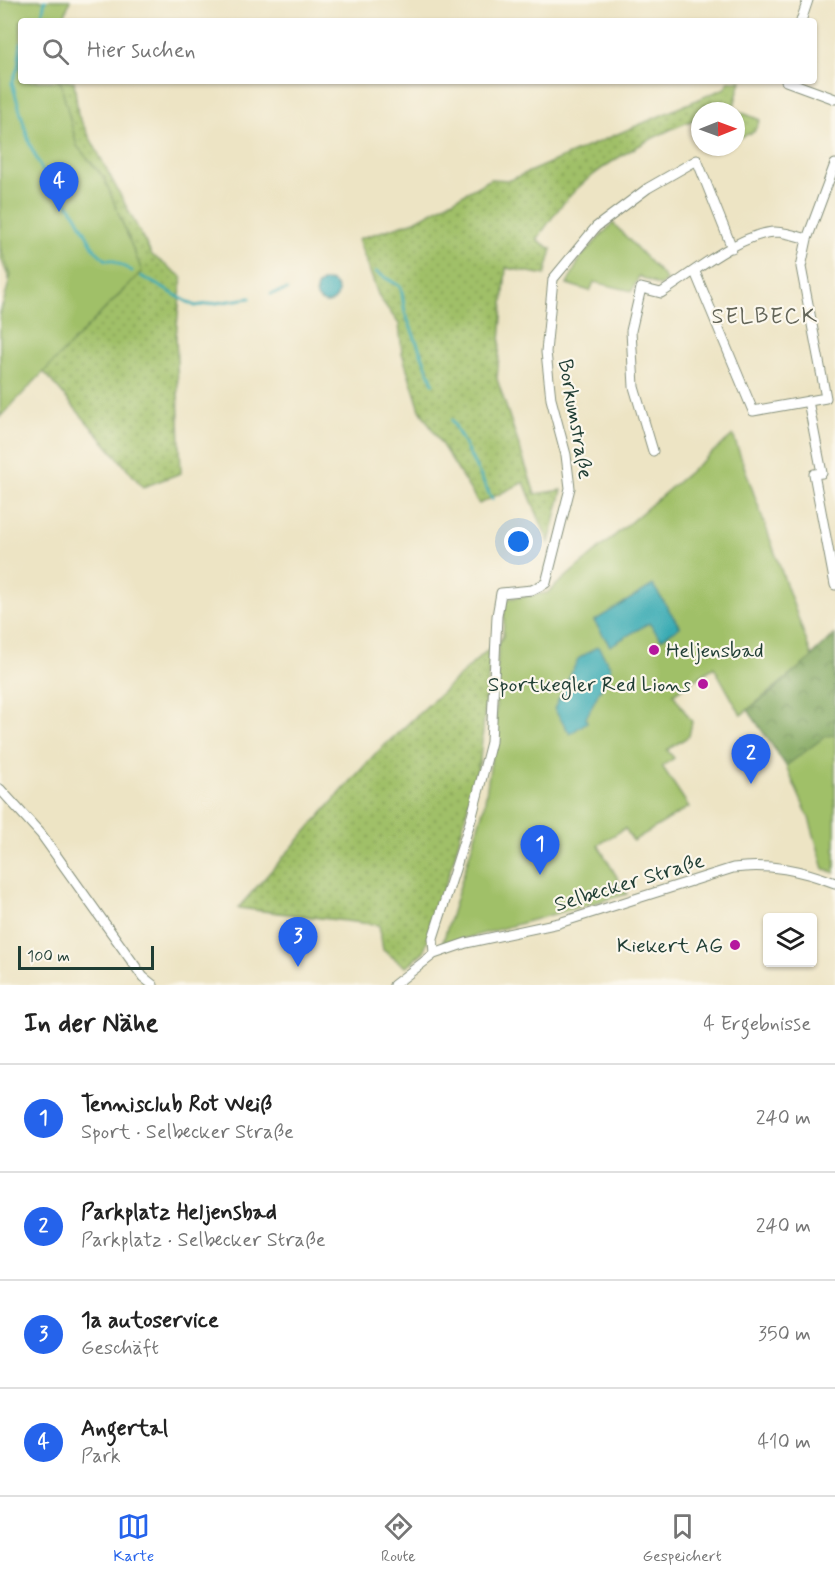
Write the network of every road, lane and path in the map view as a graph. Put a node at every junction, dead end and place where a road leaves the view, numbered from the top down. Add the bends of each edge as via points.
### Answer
1 (808, 0) edge
2 (802, 18) edge
3 (794, 84) edge
4 (835, 99) edge
5 (835, 164) edge
6 (807, 239) junction
7 (732, 248) junction
8 (695, 272) junction
9 (829, 396) edge
10 (808, 401) junction
11 (653, 451) dead end
12 (835, 585) edge
13 (0, 789) edge
14 (835, 883) edge
15 (434, 954) junction
16 (153, 985) edge
17 (394, 985) edge

1 - 2 street
3 - 4 street
5 - 6 street
6 - 7 street via 775,232
6 - 9 street via 801,267
7 - 8 street
7 - 15 street, Borkumstraße via 697,160 648,188 596,227 553,279 546,352 551,399 566,455 570,489 546,583 532,590 501,593 491,742 433,938
8 - 10 street via 753,411
8 - 11 street via 661,293 641,288 631,331 634,387
9 - 10 street
10 - 12 street via 822,473 814,474
13 - 16 street via 40,834 143,977
14 - 15 street, Selbecker Straße via 785,868 733,868 559,923
15 - 17 street, Selbecker Straße

